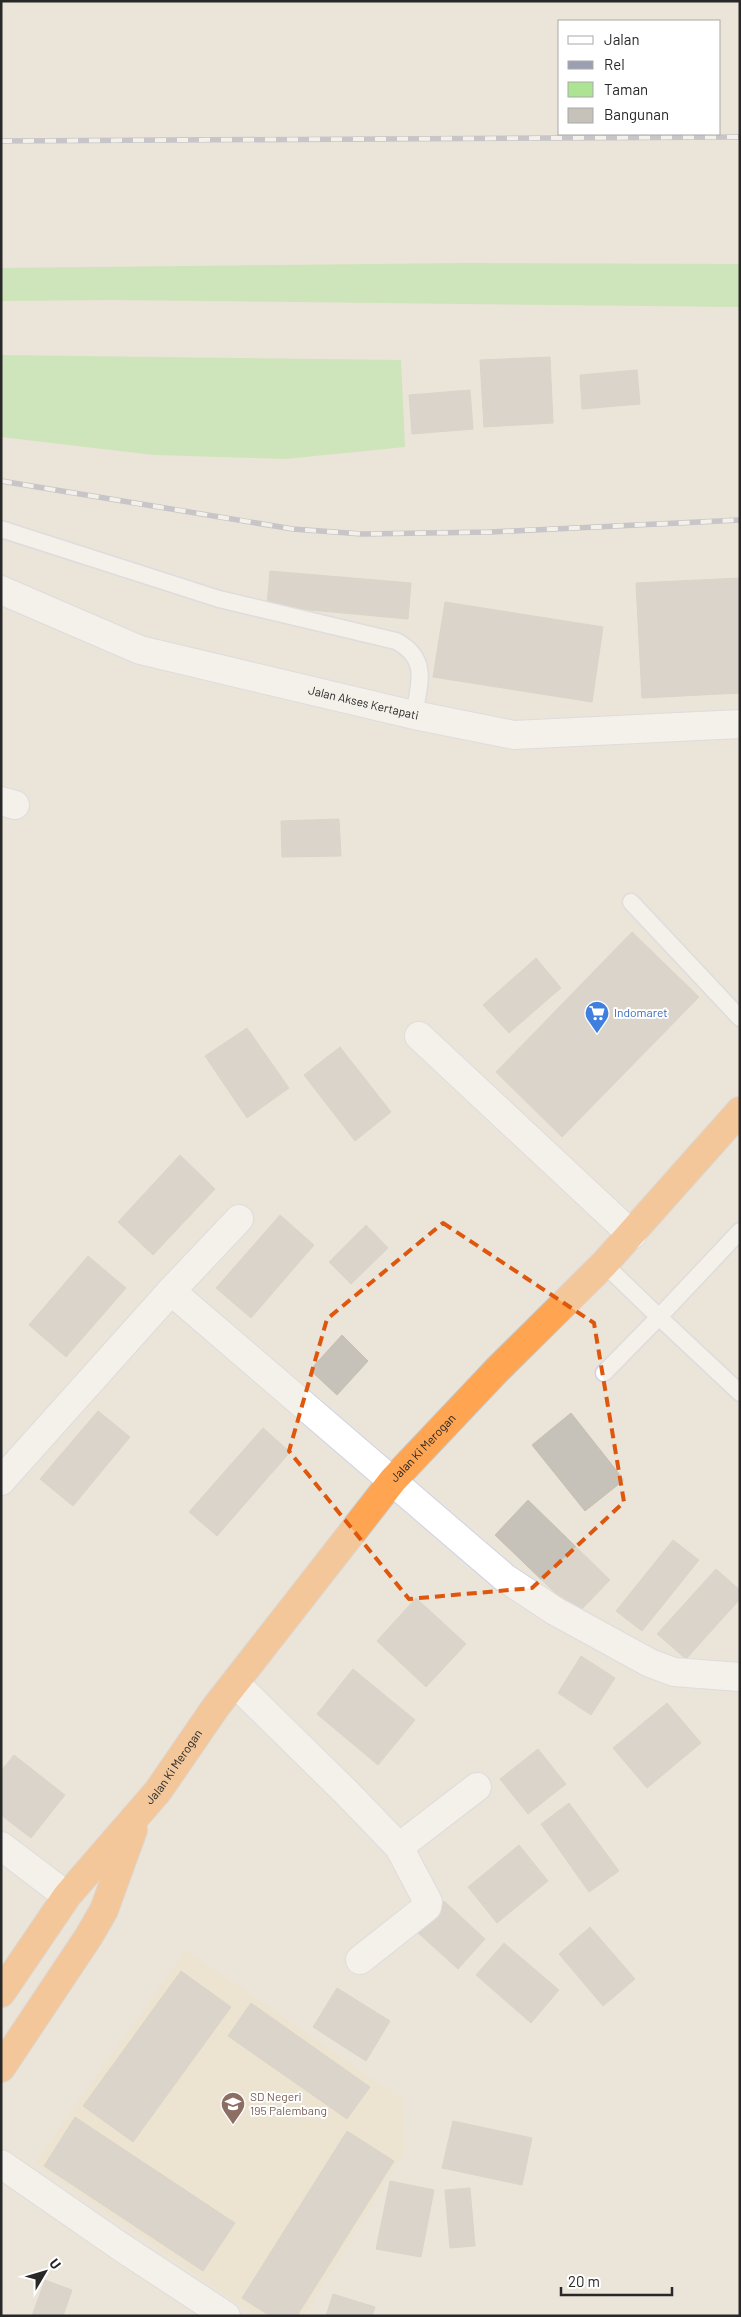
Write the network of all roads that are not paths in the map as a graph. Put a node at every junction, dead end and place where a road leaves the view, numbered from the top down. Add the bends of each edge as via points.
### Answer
1 (1, 528) edge
2 (1, 590) edge
3 (414, 715) junction
4 (740, 724) edge
5 (631, 902) dead end
6 (740, 1018) edge
7 (419, 1036) dead end
8 (740, 1111) edge
9 (239, 1219) dead end
10 (740, 1231) edge
11 (632, 1235) junction
12 (604, 1264) junction
13 (171, 1290) junction
14 (659, 1317) junction
15 (604, 1373) dead end
16 (740, 1393) edge
17 (393, 1480) junction
18 (1, 1481) edge
19 (740, 1677) edge
20 (235, 1683) junction
21 (477, 1787) dead end
22 (139, 1814) junction
23 (1, 1846) edge
24 (398, 1847) junction
25 (67, 1896) junction
26 (360, 1960) dead end
27 (1, 1993) edge
28 (1, 2068) edge
29 (1, 2164) edge
30 (226, 2316) edge

1 - 3 lane via 219,599 396,641 408,647 419,664
2 - 3 street, Jalan Akses Kertapati via 140,650
3 - 4 street, Jalan Akses Kertapati via 514,735
5 - 6 lane
7 - 11 street
8 - 11 highway, Jalan Ki Merogan
9 - 13 street
10 - 14 lane
11 - 12 highway, Jalan Ki Merogan
12 - 14 lane
12 - 17 highway, Jalan Ki Merogan
13 - 17 street
13 - 18 street
14 - 15 lane
14 - 16 lane
17 - 19 street via 505,1578 555,1611 650,1663 674,1672
17 - 20 highway, Jalan Ki Merogan
20 - 22 highway, Jalan Ki Merogan
20 - 24 street
21 - 24 street
22 - 25 highway, Jalan Ki Merogan
22 - 28 highway, Jalan Ki Merogan via 104,1910
23 - 25 street
24 - 26 street via 428,1907
25 - 27 highway, Jalan Ki Merogan
29 - 30 street

